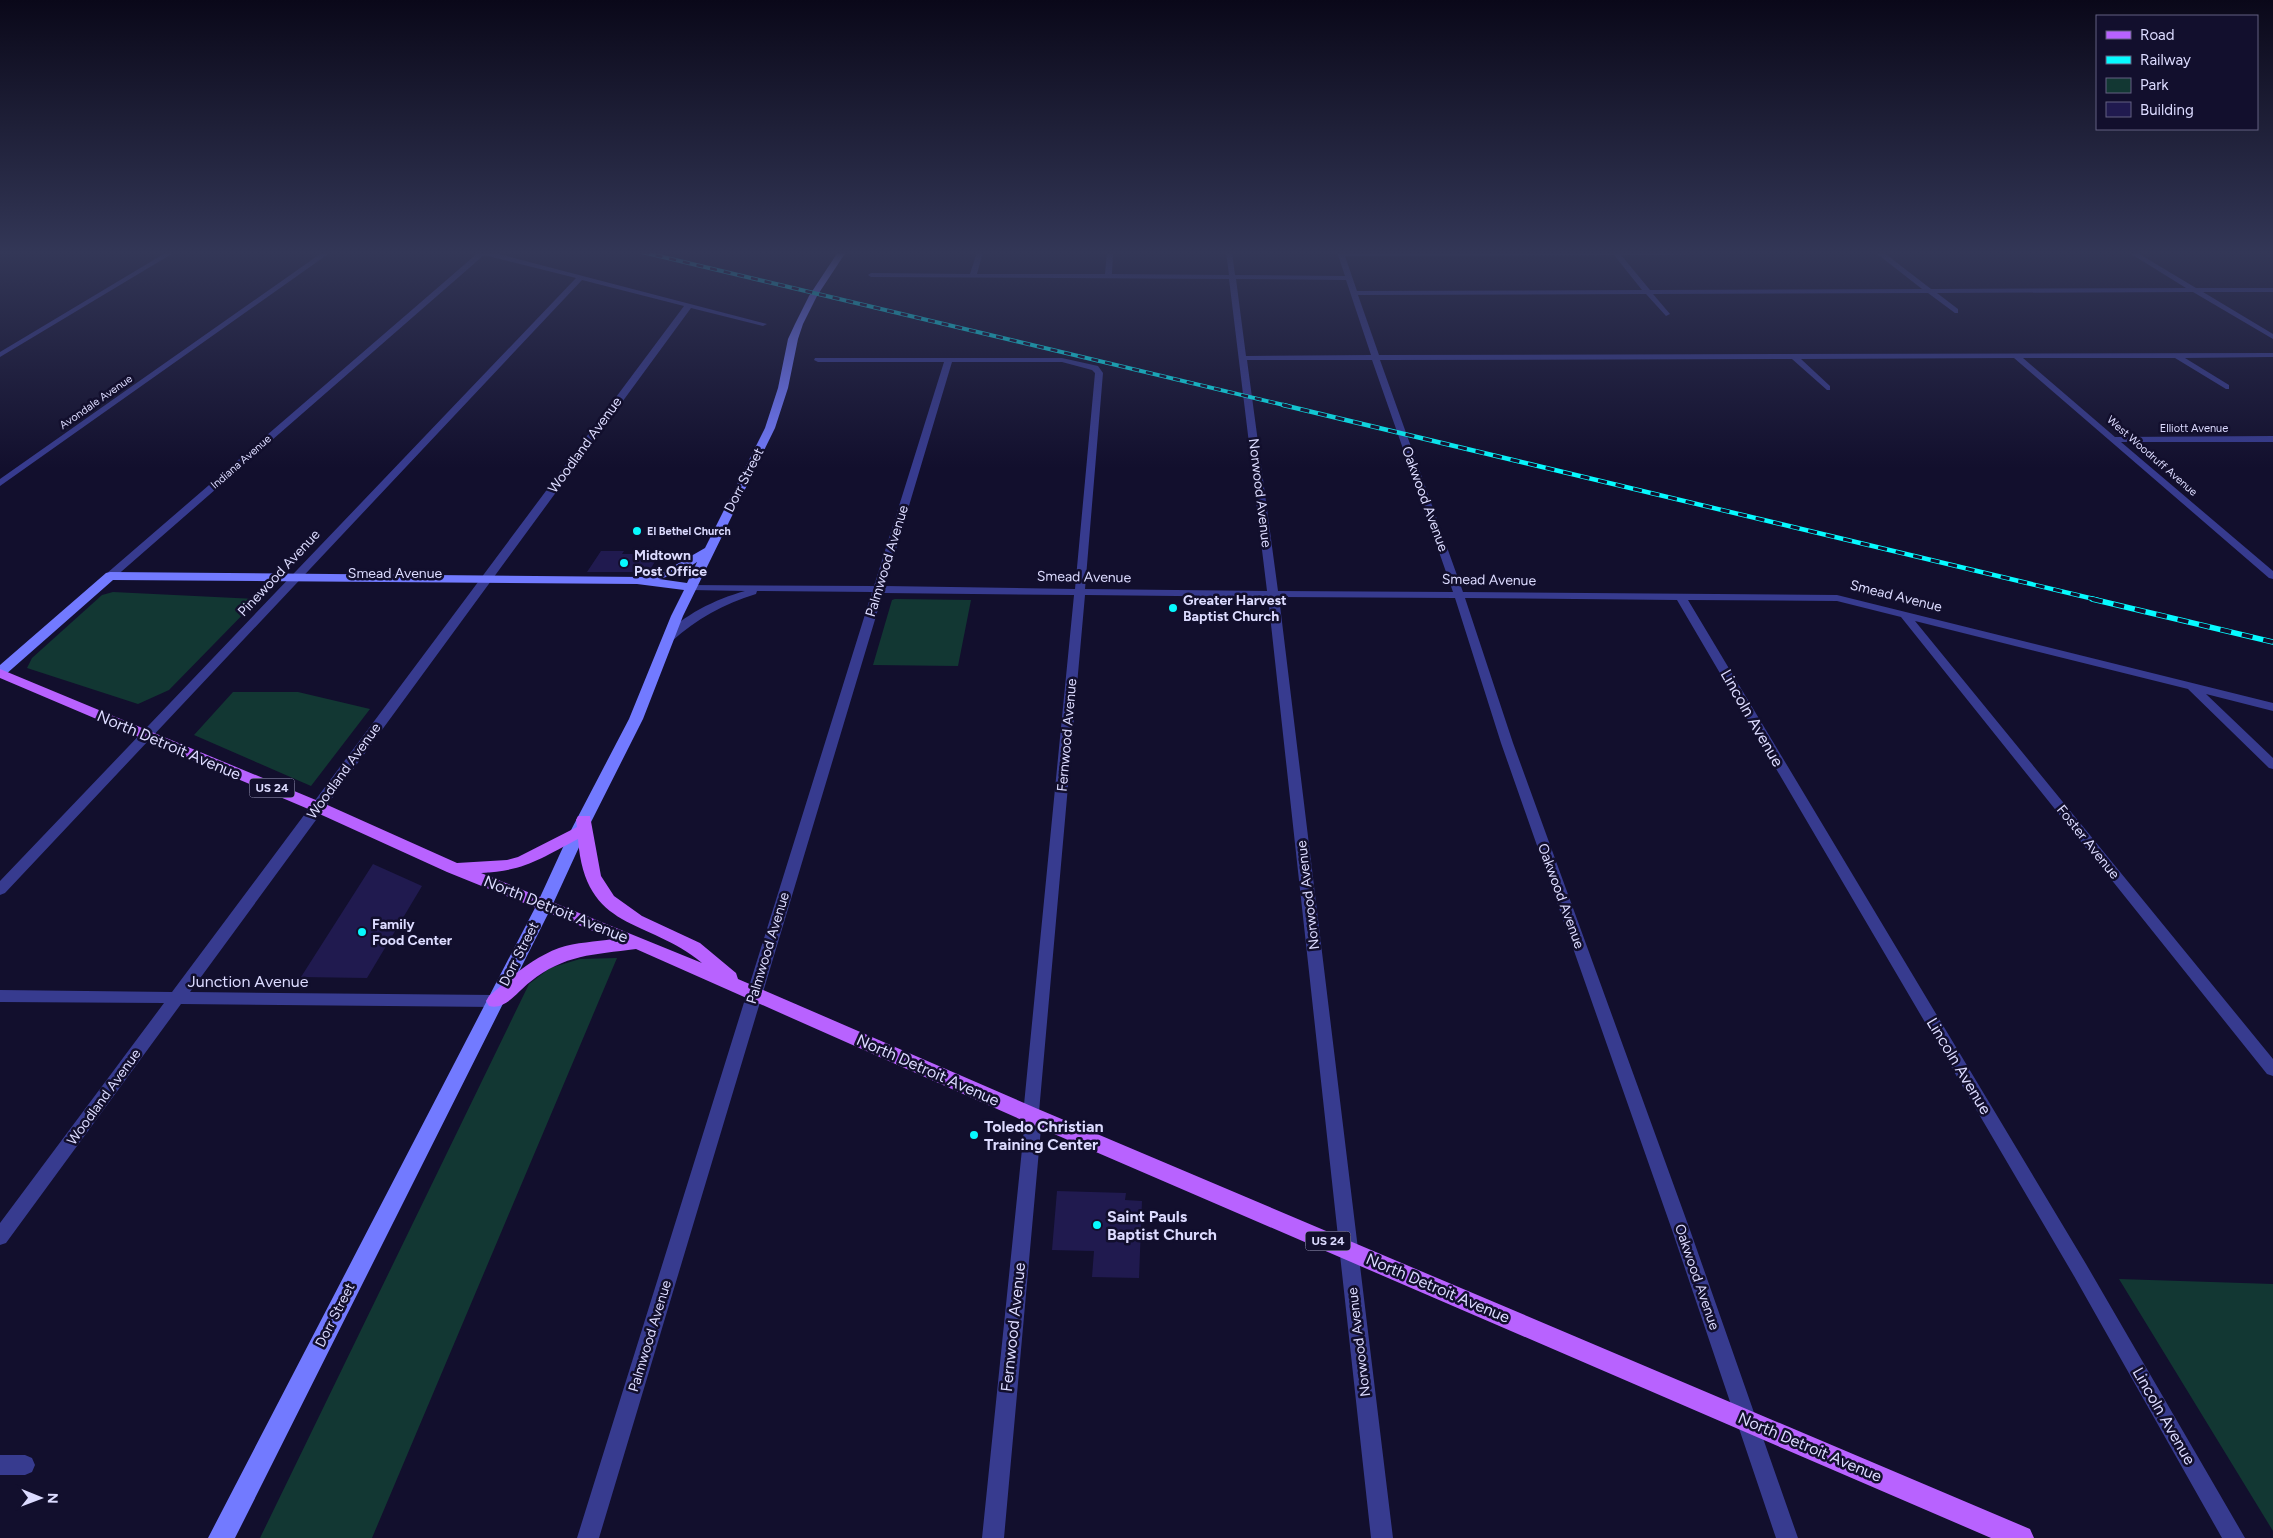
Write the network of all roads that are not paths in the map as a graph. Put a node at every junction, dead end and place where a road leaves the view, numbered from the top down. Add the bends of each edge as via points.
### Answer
1 (52, 324) edge
2 (226, 324) edge
3 (400, 324) edge
4 (537, 324) edge
5 (674, 324) edge
6 (799, 324) edge
7 (1238, 324) edge
8 (1364, 324) edge
9 (2253, 324) edge
10 (2273, 336) edge
11 (0, 355) edge
12 (2015, 355) junction
13 (2176, 355) junction
14 (2273, 355) edge
15 (1794, 356) junction
16 (1242, 358) junction
17 (1376, 358) junction
18 (949, 359) junction
19 (818, 360) dead end
20 (1827, 388) dead end
21 (2226, 388) dead end
22 (2273, 439) edge
23 (2116, 440) junction
24 (0, 483) edge
25 (708, 551) junction
26 (110, 576) junction
27 (2273, 576) edge
28 (637, 580) junction
29 (291, 582) junction
30 (483, 584) junction
31 (99, 586) junction
32 (691, 587) junction
33 (769, 588) junction
34 (879, 589) junction
35 (1079, 592) junction
36 (1273, 594) junction
37 (1459, 595) junction
38 (1681, 597) junction
39 (1904, 614) junction
40 (668, 639) junction
41 (0, 672) edge
42 (2192, 686) junction
43 (2273, 707) edge
44 (145, 735) junction
45 (2273, 765) edge
46 (318, 807) junction
47 (581, 826) junction
48 (453, 868) junction
49 (0, 890) edge
50 (544, 906) junction
51 (637, 942) junction
52 (748, 991) junction
53 (0, 996) edge
54 (176, 998) junction
55 (495, 1001) junction
56 (2273, 1070) edge
57 (1032, 1116) junction
58 (0, 1237) edge
59 (1348, 1250) junction
60 (1746, 1419) junction
61 (0, 1465) edge
62 (25, 1465) dead end
63 (222, 1538) edge
64 (588, 1538) edge
65 (993, 1538) edge
66 (1382, 1538) edge
67 (1787, 1538) edge
68 (2021, 1538) edge
69 (2234, 1538) edge

1 - 11 street
2 - 24 street, Avondale Avenue
3 - 26 street, Indiana Avenue
4 - 29 street, Pinewood Avenue
5 - 30 street, Woodland Avenue
6 - 25 main road, Dorr Street via 770,428
7 - 16 street, Norwood Avenue
8 - 17 street, Oakwood Avenue
9 - 10 street
12 - 13 street
12 - 15 street
12 - 23 street, West Woodruff Avenue
13 - 14 street
13 - 21 street
15 - 17 street
15 - 20 street
16 - 17 street
16 - 36 street, Norwood Avenue
17 - 37 street, Oakwood Avenue
18 - 19 street
18 - 34 street, Palmwood Avenue
18 - 35 street, Fernwood Avenue via 1062,360 1084,364 1099,373
22 - 23 street, Elliott Avenue
23 - 27 street, West Woodruff Avenue
25 - 28 main road via 670,572
25 - 32 main road, Dorr Street
26 - 29 main road, Smead Avenue
26 - 31 main road, Indiana Avenue
28 - 30 main road, Smead Avenue
28 - 32 main road, Smead Avenue
29 - 30 main road, Smead Avenue
29 - 31 main road, Smead Avenue
29 - 44 street, Pinewood Avenue
30 - 32 main road, Smead Avenue via 630,590
30 - 46 street, Woodland Avenue
31 - 41 main road, Indiana Avenue
32 - 33 street, Smead Avenue
32 - 40 main road, Dorr Street
33 - 34 street, Smead Avenue
33 - 40 street via 711,606 686,622
34 - 35 street, Smead Avenue
34 - 52 street, Palmwood Avenue
35 - 36 street, Smead Avenue
35 - 57 street, Fernwood Avenue
36 - 37 street, Smead Avenue
36 - 59 street, Norwood Avenue
37 - 38 street, Smead Avenue
37 - 60 street, Oakwood Avenue via 1507,743
38 - 39 street, Smead Avenue via 1837,598
38 - 69 street, Lincoln Avenue via 2080,1270
39 - 42 street, Smead Avenue
39 - 56 street, Foster Avenue
40 - 47 main road, Dorr Street via 636,719
41 - 44 main road, North Detroit Avenue / US 24
42 - 43 street, Smead Avenue
42 - 45 street
44 - 46 main road, North Detroit Avenue / US 24
44 - 49 street, Pinewood Avenue
46 - 48 main road, North Detroit Avenue / US 24
46 - 54 street, Woodland Avenue
47 - 48 main road via 524,861 491,868
47 - 50 main road, Dorr Street
47 - 52 main road via 596,887 608,901 626,916 694,948
48 - 50 main road, North Detroit Avenue / US 24
50 - 51 main road, North Detroit Avenue / US 24
50 - 55 main road, Dorr Street
51 - 52 main road, North Detroit Avenue / US 24
51 - 55 main road via 564,953 523,977
52 - 57 main road, North Detroit Avenue / US 24
52 - 64 street, Palmwood Avenue
53 - 54 street, Junction Avenue
54 - 55 street, Junction Avenue
54 - 58 street, Woodland Avenue
55 - 63 main road, Dorr Street
57 - 59 main road, North Detroit Avenue / US 24
57 - 65 street, Fernwood Avenue
59 - 60 main road, North Detroit Avenue / US 24
59 - 66 street, Norwood Avenue
60 - 67 street, Oakwood Avenue
60 - 68 main road, North Detroit Avenue / US 24
61 - 62 street

